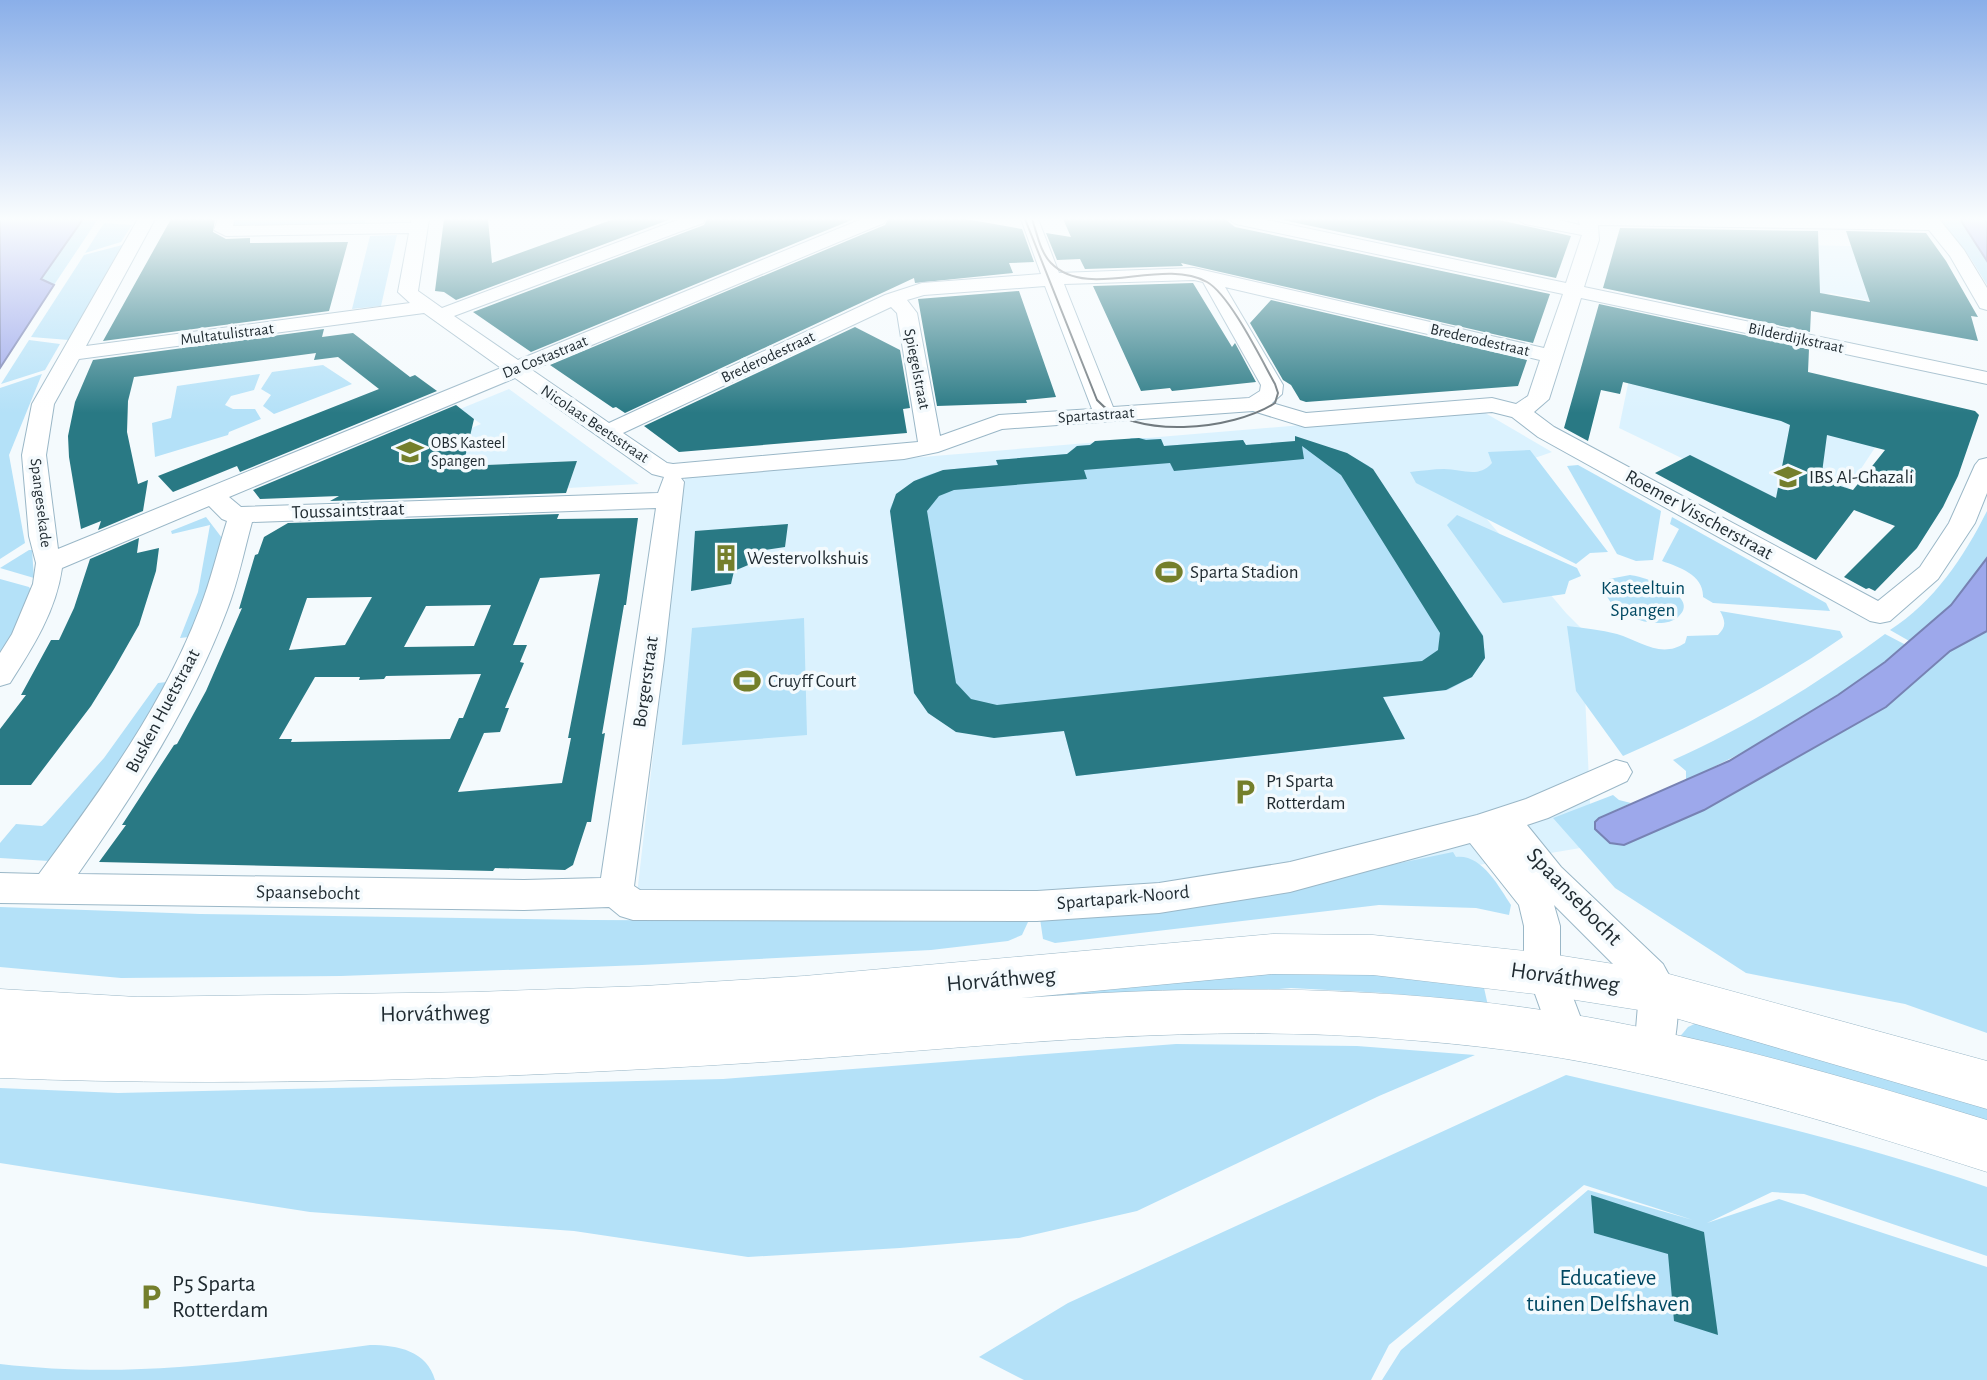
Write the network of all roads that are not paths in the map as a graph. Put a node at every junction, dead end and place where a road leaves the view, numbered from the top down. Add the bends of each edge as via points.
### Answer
1 (110, 283) edge
2 (409, 283) edge
3 (510, 283) edge
4 (724, 283) edge
5 (1004, 283) edge
6 (1054, 283) edge
7 (1214, 283) edge
8 (1238, 283) edge
9 (1539, 283) edge
10 (1577, 283) edge
11 (1976, 283) edge
12 (1575, 291) junction
13 (892, 299) junction
14 (1987, 304) edge
15 (433, 311) junction
16 (70, 354) junction
17 (1551, 356) junction
18 (516, 370) junction
19 (1987, 378) edge
20 (1254, 404) junction
21 (1520, 412) junction
22 (1105, 414) junction
23 (607, 432) junction
24 (930, 447) junction
25 (1987, 465) edge
26 (671, 486) junction
27 (212, 494) junction
28 (241, 515) junction
29 (49, 562) junction
30 (0, 676) edge
31 (1616, 772) dead end
32 (1490, 824) junction
33 (0, 888) edge
34 (48, 889) junction
35 (615, 892) junction
36 (1544, 974) junction
37 (1658, 992) junction
38 (0, 1010) edge
39 (1569, 1037) junction
40 (1654, 1053) junction
41 (0, 1055) edge
42 (1987, 1084) edge
43 (1987, 1146) edge

1 - 16 street, Spangesekade
2 - 15 street, Nicolaas Beetsstraat via 408,292
3 - 15 street, Multatulistraat
4 - 18 street, Da Costastraat
5 - 13 street, Brederodestraat via 922,289
6 - 22 street
7 - 20 street via 1272,385 1270,394
8 - 17 street, Brederodestraat
9 - 12 street, Bilderdijkstraat
10 - 12 street
11 - 14 street
12 - 17 street
12 - 19 street, Bilderdijkstraat
13 - 23 street, Brederodestraat
13 - 24 street, Spiegelstraat via 906,313
15 - 16 street, Multatulistraat
15 - 18 street, Nicolaas Beetsstraat
16 - 29 street, Spangesekade via 43,404 34,455
17 - 21 street via 1538,400
18 - 23 street, Nicolaas Beetsstraat
18 - 27 street, Da Costastraat
20 - 21 street, Spartastraat via 1305,421 1492,405
20 - 22 street, Spartastraat
21 - 25 street, Roemer Visscherstraat via 1546,432 1880,614 1929,573 1962,523
22 - 24 street, Spartastraat via 999,422
23 - 26 street, Nicolaas Beetsstraat via 660,469
24 - 26 street, Spartastraat
26 - 28 street, Toussaintstraat
26 - 35 street, Borgerstraat
27 - 28 street via 231,514
27 - 29 street
28 - 34 street, Busken Huetstraat via 215,608 175,696 124,783
29 - 30 street, Spangesekade via 36,614
31 - 32 street, Spartapark-Noord via 1536,809
32 - 35 street, Spartapark-Noord via 1290,877 1159,898 1037,906 633,905
32 - 36 street, Spaansebocht via 1535,899 1542,926
32 - 37 street, Spaansebocht via 1644,968
33 - 34 street, Spaansebocht
34 - 35 street, Spaansebocht
36 - 37 main road, Horváthweg
36 - 38 main road, Horváthweg via 1373,955 1304,953 644,1008 137,1019
36 - 39 street, Spaansebocht
37 - 40 street
37 - 42 main road, Horváthweg
39 - 40 main road, Horváthweg
39 - 41 main road, Horváthweg via 1366,1015 1196,1010 508,1052 126,1060
40 - 43 main road, Horváthweg via 1862,1106

